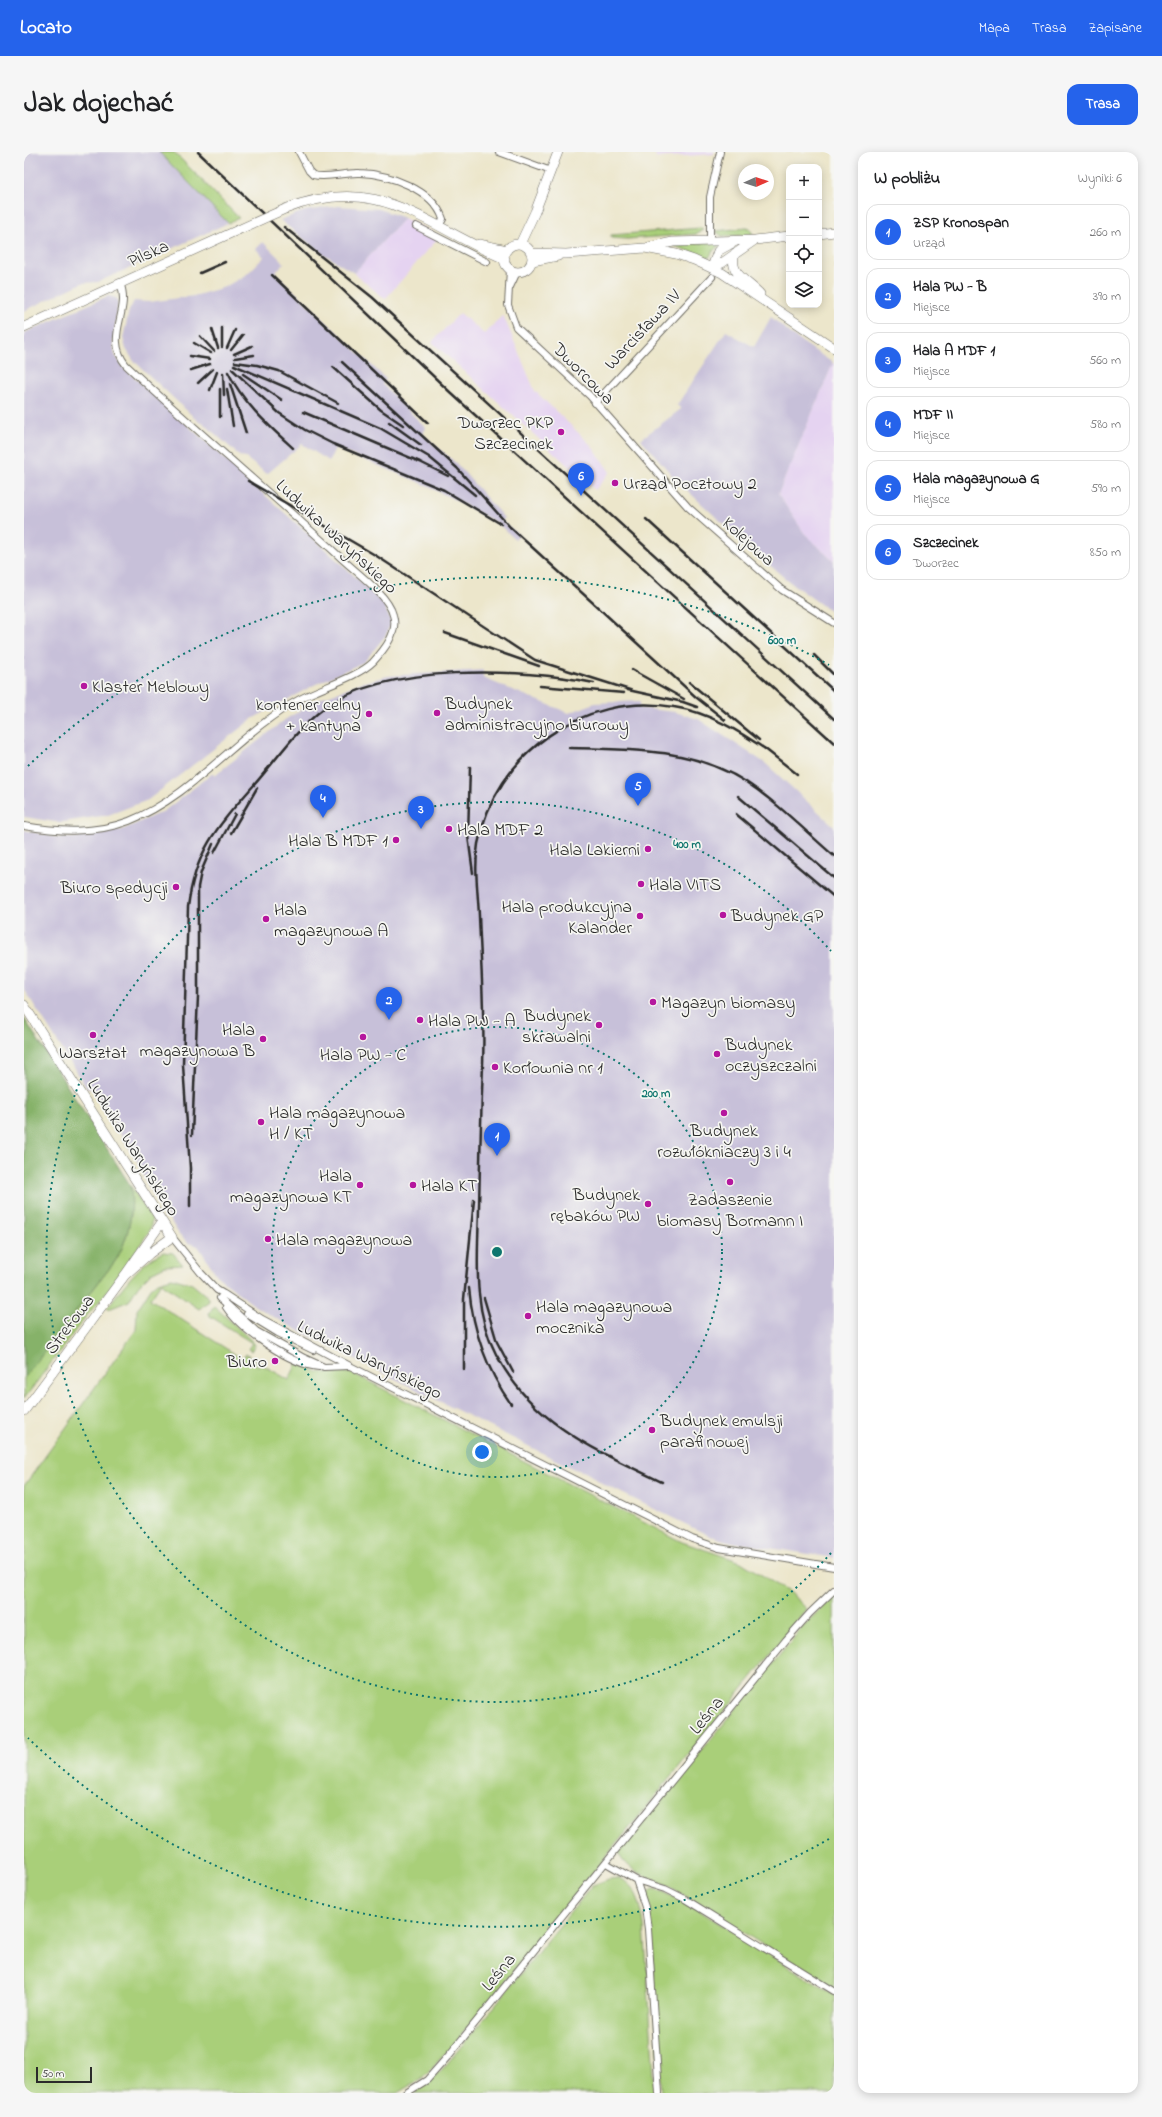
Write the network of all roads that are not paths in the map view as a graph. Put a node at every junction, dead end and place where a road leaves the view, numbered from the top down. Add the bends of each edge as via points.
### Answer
1 (299, 152) edge
2 (499, 152) edge
3 (558, 152) edge
4 (720, 152) edge
5 (551, 171) junction
6 (416, 226) dead end
7 (439, 226) junction
8 (834, 232) edge
9 (822, 234) edge
10 (786, 236) edge
11 (710, 239) junction
12 (738, 240) junction
13 (755, 240) junction
14 (469, 242) junction
15 (645, 248) junction
16 (507, 250) junction
17 (527, 251) junction
18 (735, 253) junction
19 (504, 259) junction
20 (487, 262) dead end
21 (513, 270) junction
22 (712, 272) junction
23 (120, 283) junction
24 (772, 307) junction
25 (24, 327) edge
26 (834, 348) edge
27 (595, 403) junction
28 (655, 470) joint
29 (834, 623) edge
30 (24, 826) edge
31 (24, 1006) edge
32 (162, 1222) junction
33 (172, 1238) junction
34 (125, 1275) junction
35 (222, 1296) junction
36 (350, 1366) junction
37 (24, 1411) edge
38 (834, 1567) edge
39 (834, 1590) edge
40 (606, 1863) junction
41 (636, 1880) junction
42 (834, 1991) edge
43 (406, 2093) edge
44 (659, 2093) edge

1 - 7 street via 309,171 316,176 373,174 407,184 440,211 443,219
2 - 5 street
3 - 5 street
4 - 11 street via 710,197
5 - 17 street via 535,212
6 - 20 street
7 - 14 street, Pilska
7 - 23 street, Pilska, bridge via 399,206 367,198 323,198 285,209
8 - 9 street
10 - 13 street, Warcisława IV
11 - 12 street, Warcisława IV
11 - 15 street, Warcisława IV via 673,242
12 - 13 street, Warcisława IV
12 - 22 street, Warcisława IV via 718,251
13 - 18 street, Warcisława IV
14 - 16 street
14 - 19 street
15 - 17 street via 566,254
15 - 22 street via 676,254
16 - 17 street via 513,245
16 - 19 street
17 - 21 street via 526,269
18 - 22 street, Warcisława IV
18 - 24 street via 735,271
19 - 21 street
21 - 27 street, Dworcowa via 508,292 510,313 516,328
22 - 24 street
22 - 27 street, Warcisława IV
23 - 25 street, Pilska
23 - 30 street, Ludwika Waryńskiego via 123,295 116,342 118,354 126,365 381,596 393,614 394,628 390,639 372,663 361,671 316,690 280,711 153,810 120,824 89,830 59,831
24 - 26 street
27 - 28 street, Dworcowa
28 - 29 street, Kolejowa via 688,507 766,577
31 - 32 street, Ludwika Waryńskiego
32 - 33 street, Ludwika Waryńskiego
32 - 34 street, Strefowa
33 - 34 street, Strefowa
33 - 35 street, Ludwika Waryńskiego
34 - 37 street, Strefowa
35 - 36 street, Ludwika Waryńskiego via 278,1333 316,1351 326,1352
35 - 36 street via 263,1336 324,1367
36 - 38 street, Ludwika Waryńskiego via 692,1539 743,1553
39 - 40 street, Leśna via 790,1635
40 - 41 street
40 - 43 street, Leśna via 450,2054 427,2080
41 - 42 street via 665,1889 685,1899
41 - 44 street via 642,1896 648,1929

